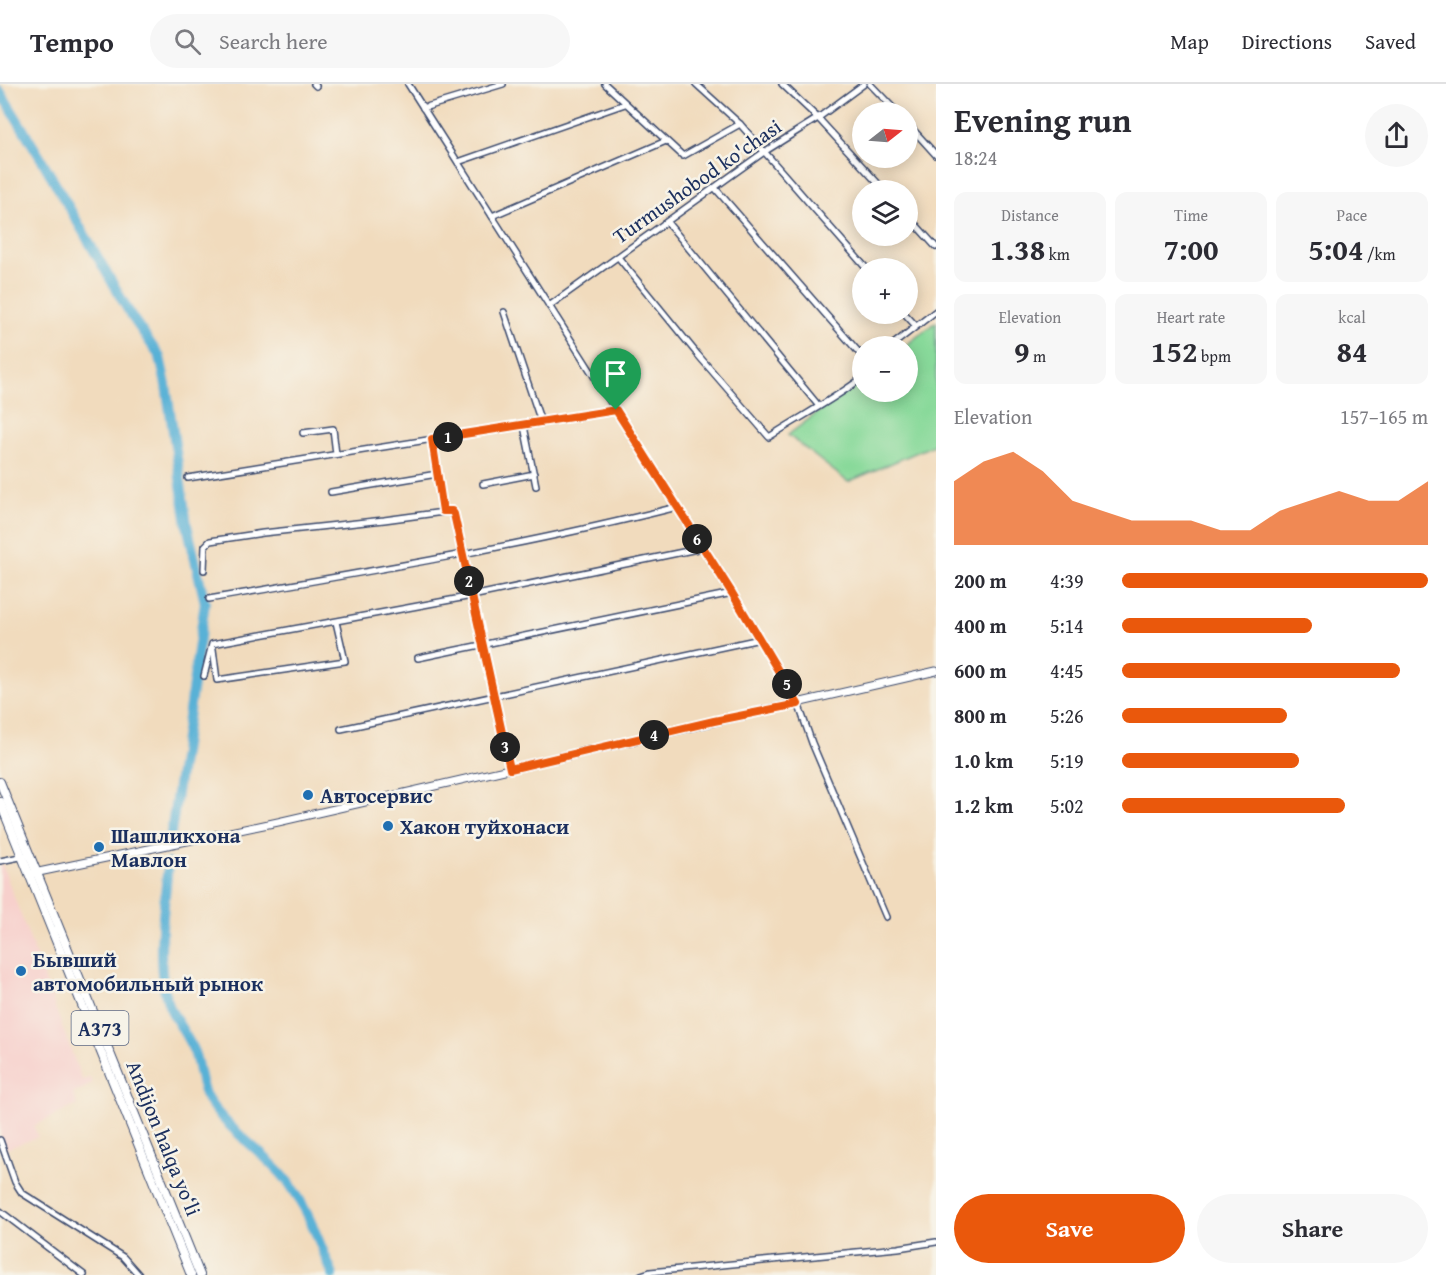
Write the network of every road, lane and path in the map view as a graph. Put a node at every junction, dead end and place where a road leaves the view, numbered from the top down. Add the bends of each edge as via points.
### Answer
1 (408, 84) edge
2 (503, 84) edge
3 (605, 84) edge
4 (696, 84) edge
5 (782, 84) edge
6 (864, 84) edge
7 (870, 84) edge
8 (887, 102) edge
9 (625, 104) junction
10 (423, 108) junction
11 (818, 118) junction
12 (740, 124) junction
13 (918, 135) edge
14 (666, 141) junction
15 (764, 152) junction
16 (936, 155) edge
17 (458, 162) junction
18 (875, 180) edge
19 (715, 188) junction
20 (492, 216) junction
21 (667, 222) junction
22 (918, 227) edge
23 (936, 247) edge
24 (618, 257) junction
25 (857, 258) edge
26 (549, 306) junction
27 (936, 311) edge
28 (504, 312) dead end
29 (916, 326) joint
30 (904, 336) edge
31 (852, 345) edge
32 (852, 386) edge
33 (818, 405) junction
34 (616, 410) junction
35 (541, 422) junction
36 (524, 426) junction
37 (303, 433) dead end
38 (432, 439) junction
39 (336, 454) junction
40 (437, 474) junction
41 (534, 474) junction
42 (188, 478) dead end
43 (483, 484) dead end
44 (537, 486) dead end
45 (331, 492) dead end
46 (677, 507) junction
47 (443, 511) junction
48 (702, 548) junction
49 (463, 553) junction
50 (204, 570) dead end
51 (732, 593) junction
52 (472, 596) junction
53 (209, 599) dead end
54 (336, 622) junction
55 (760, 639) junction
56 (212, 645) junction
57 (483, 645) junction
58 (418, 658) dead end
59 (936, 671) edge
60 (204, 676) dead end
61 (493, 696) junction
62 (798, 704) junction
63 (341, 729) dead end
64 (510, 769) junction
65 (0, 782) edge
66 (0, 802) edge
67 (26, 856) junction
68 (0, 861) edge
69 (33, 873) junction
70 (886, 917) dead end
71 (0, 1140) edge
72 (0, 1211) edge
73 (936, 1242) edge
74 (84, 1275) edge
75 (140, 1275) edge
76 (191, 1275) edge
77 (200, 1275) edge
78 (641, 1275) edge

1 - 10 street
2 - 10 street
3 - 9 street
4 - 12 street
5 - 11 street
6 - 11 street, Turmushobod ko'chasi
7 - 8 street
9 - 14 street
9 - 17 street
10 - 17 street
11 - 15 street, Turmushobod ko'chasi
11 - 18 street
12 - 14 street via 685,156
12 - 15 street
13 - 16 street
14 - 20 street
15 - 19 street, Turmushobod ko'chasi
15 - 25 street
17 - 20 street
19 - 21 street, Turmushobod ko'chasi
19 - 31 street
20 - 26 street
21 - 24 street, Turmushobod ko'chasi
21 - 33 street
22 - 23 street
24 - 26 street, Turmushobod ko'chasi
24 - 33 street via 769,437
26 - 34 street
27 - 29 street
28 - 35 street
29 - 30 street
32 - 33 street
34 - 35 street
34 - 46 street
35 - 36 street
36 - 38 street
36 - 41 street
37 - 39 street via 333,429
38 - 39 street
38 - 40 street
39 - 42 street
40 - 45 street
40 - 47 street
41 - 43 street
41 - 44 street
46 - 48 street
46 - 49 street via 588,530
47 - 49 street via 454,514
47 - 50 street via 210,541 205,546
48 - 51 street
48 - 52 street
49 - 52 street
49 - 53 street
51 - 55 street
51 - 57 street
52 - 54 street
52 - 57 street
54 - 56 street
54 - 56 street via 345,661 217,680
55 - 61 street
55 - 62 street
56 - 60 street
57 - 58 street
57 - 61 street
59 - 62 main road
61 - 63 street
61 - 64 street
62 - 64 main road
62 - 70 street
64 - 69 main road
65 - 67 highway, Andijon halqa yo‘li / A373
66 - 67 highway, Andijon halqa yo‘li / A373
67 - 68 street
67 - 69 highway, Andijon halqa yo‘li / A373
69 - 76 highway, Andijon halqa yo‘li / A373
69 - 77 highway, Andijon halqa yo‘li / A373
71 - 75 street via 22,1193 123,1257
72 - 74 street
73 - 78 street

